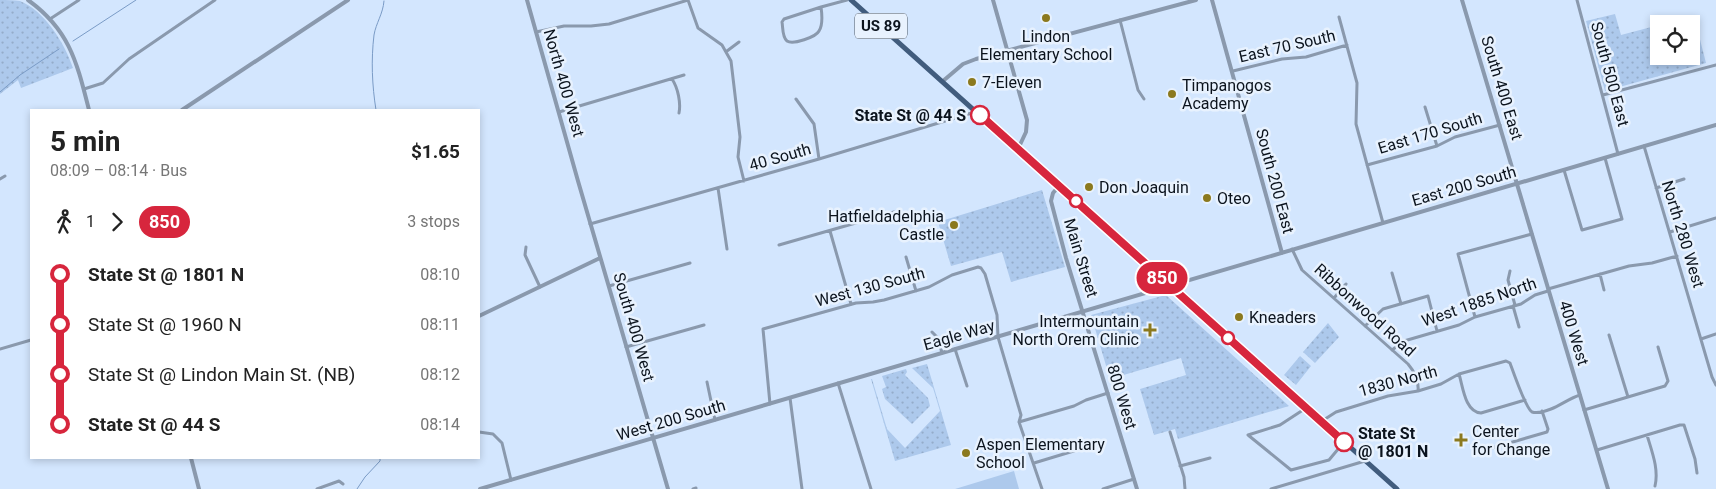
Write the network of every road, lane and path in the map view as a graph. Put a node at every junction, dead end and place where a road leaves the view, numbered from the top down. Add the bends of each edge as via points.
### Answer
1 (28, 0) edge
2 (79, 0) edge
3 (215, 0) edge
4 (348, 0) edge
5 (527, 0) edge
6 (688, 0) edge
7 (847, 0) edge
8 (851, 0) edge
9 (993, 0) edge
10 (1196, 0) edge
11 (1212, 0) edge
12 (1462, 0) edge
13 (1577, 0) edge
14 (340, 2) edge
15 (821, 7) junction
16 (1338, 17) dead end
17 (50, 19) junction
18 (1120, 20) junction
19 (536, 32) junction
20 (739, 42) dead end
21 (1347, 45) junction
22 (727, 51) junction
23 (1007, 51) junction
24 (1716, 65) edge
25 (1233, 72) junction
26 (684, 75) dead end
27 (672, 79) junction
28 (943, 81) junction
29 (84, 89) junction
30 (1603, 95) junction
31 (796, 99) dead end
32 (1144, 99) dead end
33 (1425, 106) dead end
34 (89, 109) edge
35 (183, 109) edge
36 (976, 111) junction
37 (559, 112) junction
38 (678, 113) dead end
39 (1500, 125) junction
40 (1716, 125) edge
41 (1436, 146) junction
42 (1644, 146) junction
43 (1018, 149) junction
44 (1618, 154) junction
45 (1605, 158) junction
46 (819, 159) junction
47 (1367, 165) junction
48 (1564, 170) junction
49 (576, 172) joint
50 (5, 176) dead end
51 (0, 179) edge
52 (1684, 180) dead end
53 (744, 181) junction
54 (1517, 183) junction
55 (1059, 186) junction
56 (718, 188) junction
57 (1656, 188) junction
58 (894, 212) dead end
59 (1716, 218) edge
60 (1383, 223) junction
61 (590, 224) junction
62 (830, 231) junction
63 (1670, 232) junction
64 (1532, 234) junction
65 (779, 245) dead end
66 (526, 248) dead end
67 (727, 248) dead end
68 (1292, 249) junction
69 (1282, 252) junction
70 (1677, 256) junction
71 (600, 258) junction
72 (906, 258) dead end
73 (690, 263) dead end
74 (1510, 271) dead end
75 (1392, 274) dead end
76 (1600, 274) junction
77 (1346, 284) dead end
78 (609, 286) junction
79 (1170, 286) junction
80 (540, 288) junction
81 (1548, 290) junction
82 (1604, 290) dead end
83 (916, 291) junction
84 (1334, 298) junction
85 (851, 304) junction
86 (1401, 304) junction
87 (1514, 306) junction
88 (1084, 311) junction
89 (480, 316) edge
90 (1475, 317) junction
91 (704, 325) dead end
92 (1365, 326) junction
93 (1519, 327) dead end
94 (1437, 330) junction
95 (932, 332) dead end
96 (1716, 334) edge
97 (1609, 335) dead end
98 (998, 337) junction
99 (1701, 339) junction
100 (30, 340) edge
101 (626, 347) junction
102 (1658, 347) dead end
103 (0, 349) edge
104 (955, 349) junction
105 (1392, 350) junction
106 (942, 353) junction
107 (870, 374) joint
108 (1459, 374) junction
109 (1714, 377) edge
110 (708, 382) dead end
111 (838, 384) junction
112 (1716, 385) edge
113 (967, 386) dead end
114 (1418, 391) junction
115 (1108, 393) junction
116 (1580, 395) junction
117 (1628, 397) junction
118 (790, 398) junction
119 (1524, 400) junction
120 (770, 404) junction
121 (1306, 408) junction
122 (1584, 410) junction
123 (1542, 412) junction
124 (715, 420) junction
125 (1019, 422) junction
126 (1322, 422) junction
127 (480, 432) edge
128 (1170, 432) dead end
129 (1646, 435) junction
130 (653, 438) junction
131 (1344, 442) junction
132 (1077, 450) dead end
133 (1485, 450) dead end
134 (1597, 450) junction
135 (1210, 458) dead end
136 (191, 459) edge
137 (1366, 461) junction
138 (1034, 463) junction
139 (1180, 466) junction
140 (1697, 473) dead end
141 (1134, 479) junction
142 (511, 480) junction
143 (343, 484) dead end
144 (1655, 486) dead end
145 (200, 489) edge
146 (317, 489) edge
147 (480, 489) edge
148 (668, 489) edge
149 (802, 489) edge
150 (871, 489) edge
151 (1042, 489) edge
152 (1103, 489) edge
153 (1137, 489) edge
154 (1185, 489) edge
155 (1271, 489) edge
156 (1397, 489) edge
157 (1608, 489) edge

1 - 17 street
2 - 17 street
3 - 29 street via 129,59 103,83
4 - 14 street
5 - 19 street, North 400 West
6 - 19 street via 609,24 564,26
6 - 22 street via 698,28
7 - 15 street
8 - 28 main road, US 89
9 - 23 street
10 - 18 street
11 - 25 street, South 200 East
12 - 39 street, South 400 East
13 - 30 street, South 500 East
14 - 35 street
15 - 15 street via 784,19 786,40 796,42 816,35 821,29
16 - 21 street
17 - 29 street via 69,45
18 - 23 street
18 - 32 street via 1138,90
19 - 37 street, North 400 West
20 - 22 street
21 - 25 street, East 70 South
21 - 47 street via 1356,83 1356,124
22 - 53 street via 733,69 740,137 738,157
23 - 28 street via 963,64
23 - 43 street via 1027,120 1026,132
24 - 30 street
25 - 69 street, South 200 East
26 - 27 street
27 - 37 street
27 - 38 street via 679,99
28 - 36 main road, US 89
29 - 34 street
30 - 44 street, South 500 East
31 - 46 street via 814,124
33 - 41 street
36 - 43 main road, US 89
36 - 46 street, 40 South
37 - 49 street, North 400 West
39 - 41 street, East 170 South via 1455,137
39 - 54 street, South 400 East
40 - 42 street, East 200 South
41 - 47 street, East 170 South
42 - 44 street, East 200 South
42 - 57 street, North 280 West
43 - 55 main road, US 89
44 - 45 street, East 200 South
45 - 48 street, East 200 South
45 - 48 street via 1622,219 1582,230
46 - 53 street, 40 South
47 - 60 street
48 - 54 street, East 200 South
49 - 61 street, South 400 West
50 - 51 street
52 - 57 street
53 - 56 street, 40 South
54 - 60 street, East 200 South
54 - 64 street, 400 West
55 - 79 main road, US 89
55 - 88 street, Main Street via 1050,200
56 - 61 street, 40 South
56 - 67 street
57 - 63 street, North 280 West
58 - 62 street
59 - 63 street
60 - 68 street, East 200 South
61 - 71 street, South 400 West
62 - 65 street
62 - 85 street
63 - 70 street, North 280 West
64 - 81 street, 400 West
64 - 90 street via 1458,254
66 - 80 street via 525,255
68 - 69 street, East 200 South
68 - 84 street, Ribbonwood Road via 1302,270
69 - 79 street, East 200 South
70 - 76 street, West 1885 North
70 - 99 street, North 280 West
71 - 78 street, South 400 West
71 - 80 street
72 - 83 street
73 - 78 street
74 - 87 street via 1508,280
75 - 86 street
76 - 81 street, West 1885 North
76 - 82 street
77 - 84 street
78 - 101 street, South 400 West
79 - 88 street, East 200 South
79 - 121 main road, US 89
80 - 89 street
81 - 87 street, West 1885 North
81 - 116 street, 400 West
83 - 85 street, West 130 South
83 - 98 street, West 130 South via 952,275 981,268 997,315
84 - 92 street, Ribbonwood Road
85 - 120 street, West 130 South via 763,329
86 - 92 street via 1383,309
86 - 94 street via 1428,296
87 - 90 street, West 1885 North
87 - 93 street
88 - 98 street, Eagle Way
88 - 115 street, 800 West
90 - 94 street, West 1885 North
91 - 101 street
92 - 105 street, Ribbonwood Road
94 - 105 street, West 1885 North via 1404,340
95 - 106 street via 938,338
96 - 99 street
97 - 117 street
98 - 104 street, Eagle Way
98 - 125 street via 1021,415
99 - 109 street, North 280 West
100 - 103 street
101 - 130 street, South 400 West
102 - 117 street via 1667,383
104 - 106 street, Eagle Way
104 - 113 street
105 - 114 street, Ribbonwood Road via 1412,369
106 - 107 street, Eagle Way
107 - 111 street, West 200 South
108 - 114 street, 1830 North
108 - 119 street via 1469,406 1477,413
108 - 119 street, 1830 North via 1508,361
109 - 112 street, North 280 West
110 - 124 street
111 - 118 street, West 200 South
111 - 150 street
114 - 126 street, 1830 North via 1388,396 1336,412
115 - 125 street
115 - 141 street, 800 West
116 - 122 street, 400 West
116 - 123 street
117 - 122 street
118 - 120 street, West 200 South
118 - 149 street
119 - 123 street via 1531,411
120 - 124 street, West 200 South
121 - 126 main road, US 89
121 - 131 street via 1280,425 1248,435 1291,470 1329,460
122 - 134 street, 400 West
123 - 133 street via 1548,429 1545,433
124 - 130 street, West 200 South
125 - 138 street
126 - 131 main road, US 89
127 - 142 street via 493,434 502,443
128 - 139 street
129 - 134 street
129 - 140 street via 1684,425
129 - 144 street via 1657,475
130 - 142 street, West 200 South
130 - 148 street, South 400 West
131 - 137 main road, US 89
132 - 138 street
134 - 157 street, 400 West
135 - 139 street
136 - 145 street
137 - 155 street
137 - 156 main road, US 89
138 - 151 street
139 - 154 street
141 - 152 street
141 - 153 street, 800 West
142 - 147 street, West 200 South
143 - 146 street via 338,481

